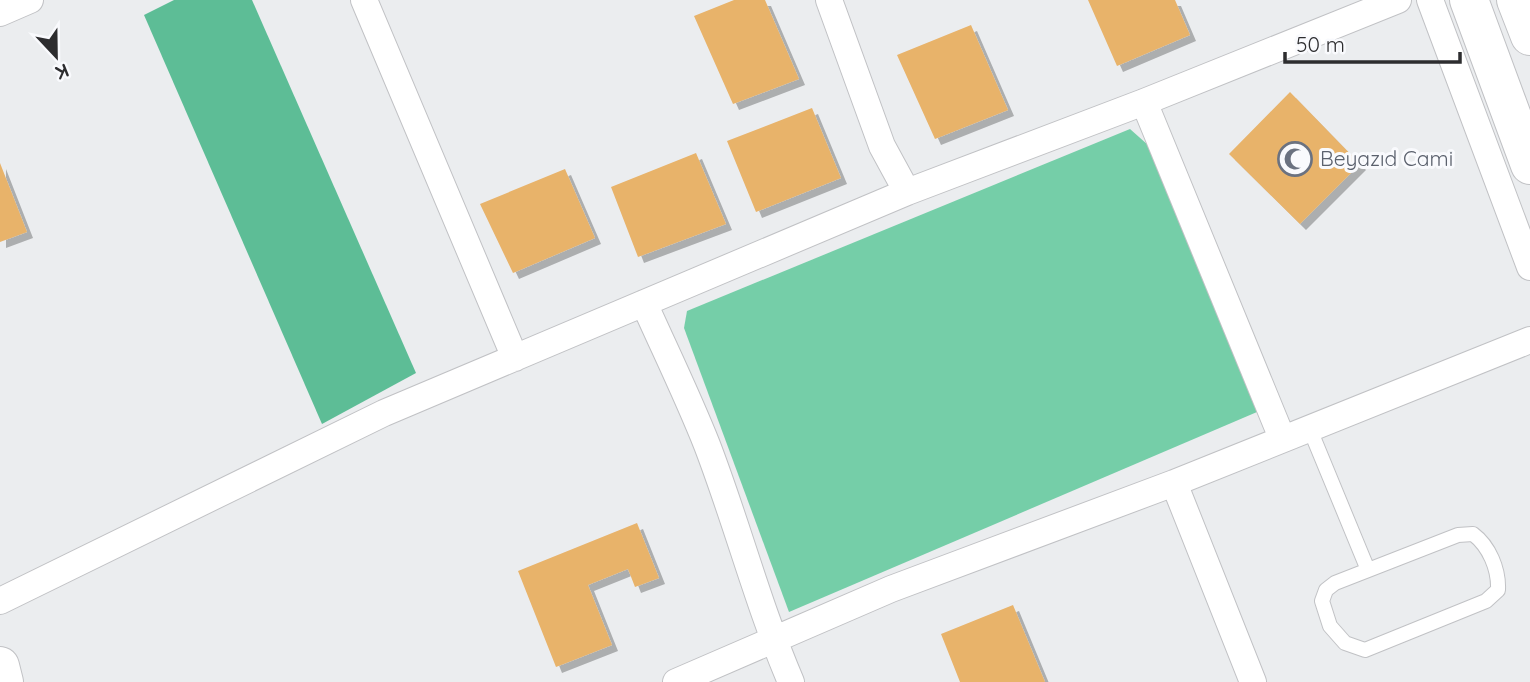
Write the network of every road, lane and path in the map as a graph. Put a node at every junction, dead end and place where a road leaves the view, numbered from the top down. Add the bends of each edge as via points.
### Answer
1 (30, 0) edge
2 (364, 0) edge
3 (829, 0) edge
4 (1398, 0) edge
5 (1430, 0) edge
6 (1469, 0) edge
7 (1516, 0) edge
8 (0, 13) edge
9 (1530, 36) edge
10 (1144, 102) junction
11 (1530, 165) edge
12 (907, 192) junction
13 (1530, 267) edge
14 (645, 303) junction
15 (1530, 340) edge
16 (516, 358) junction
17 (1309, 427) junction
18 (1282, 438) junction
19 (1174, 483) junction
20 (1368, 570) junction
21 (0, 601) edge
22 (773, 640) junction
23 (0, 666) edge
24 (4, 682) edge
25 (676, 682) edge
26 (791, 682) edge
27 (1253, 682) edge

1 - 8 street
2 - 16 street
3 - 12 street via 882,146
4 - 10 street
5 - 13 street
6 - 11 main road
7 - 9 main road
10 - 12 street
10 - 18 street
12 - 14 street
14 - 16 street
14 - 22 street via 707,444
15 - 17 street
16 - 21 street via 384,413
17 - 18 street
17 - 20 lane
18 - 19 street
19 - 22 street via 891,589
19 - 27 street
20 - 20 lane via 1335,583 1322,601 1330,626 1345,643 1365,650 1486,601 1498,590 1499,577 1485,542 1473,534 1458,535
22 - 25 street
22 - 26 street
23 - 24 main road

